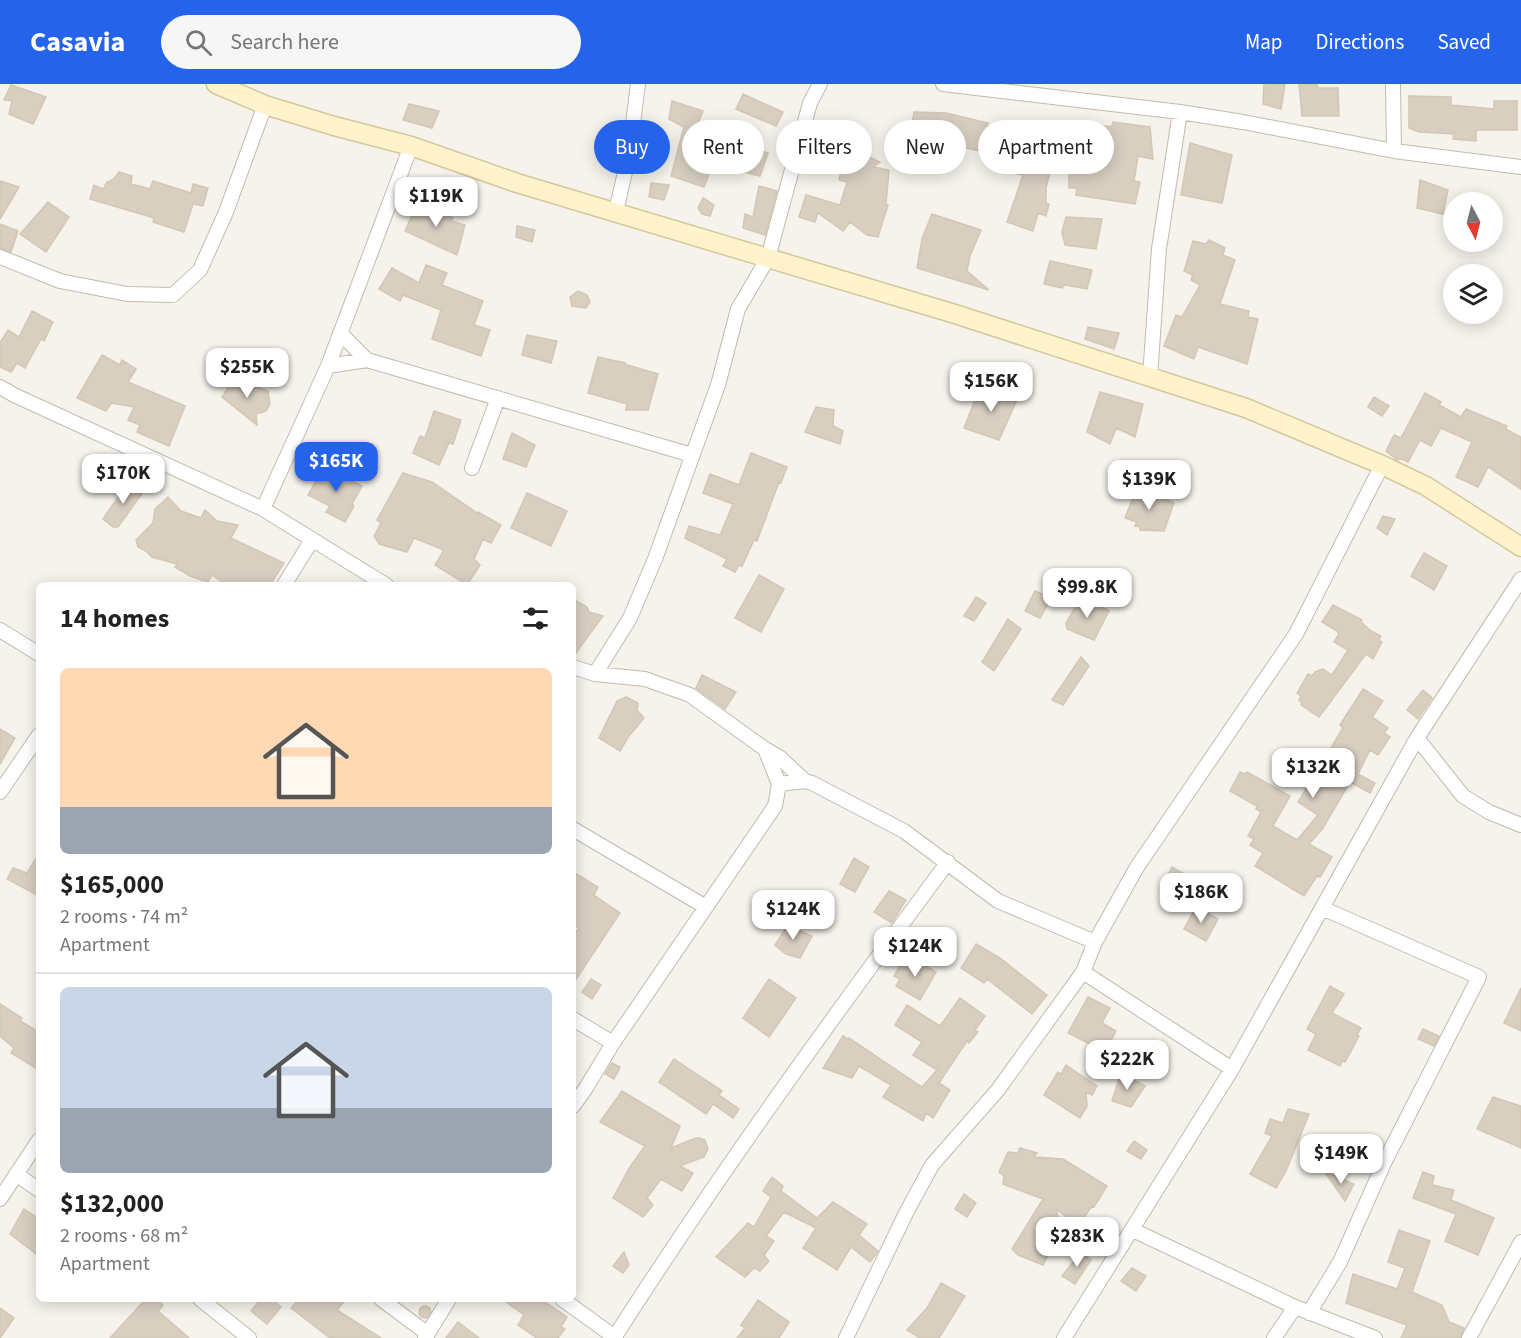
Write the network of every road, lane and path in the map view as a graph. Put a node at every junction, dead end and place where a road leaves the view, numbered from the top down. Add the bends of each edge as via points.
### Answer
1 (216, 84) edge
2 (638, 84) edge
3 (820, 84) edge
4 (943, 84) edge
5 (1393, 84) edge
6 (265, 105) junction
7 (1180, 112) junction
8 (411, 146) junction
9 (1394, 151) junction
10 (1521, 167) edge
11 (615, 211) junction
12 (0, 257) edge
13 (768, 258) junction
14 (340, 333) junction
15 (367, 360) junction
16 (328, 366) junction
17 (1150, 378) junction
18 (2, 391) edge
19 (498, 398) junction
20 (692, 455) junction
21 (1382, 465) junction
22 (472, 468) dead end
23 (263, 509) junction
24 (312, 540) junction
25 (1521, 547) edge
26 (1521, 579) edge
27 (286, 582) edge
28 (381, 582) edge
29 (0, 630) edge
30 (36, 652) edge
31 (576, 668) edge
32 (595, 674) junction
33 (1417, 738) junction
34 (36, 739) edge
35 (765, 749) junction
36 (805, 781) junction
37 (779, 784) junction
38 (0, 792) edge
39 (1521, 825) edge
40 (576, 831) edge
41 (948, 862) junction
42 (706, 907) junction
43 (1322, 908) junction
44 (1095, 942) junction
45 (1083, 972) junction
46 (576, 1021) edge
47 (613, 1043) junction
48 (1232, 1069) junction
49 (576, 1102) edge
50 (36, 1144) edge
51 (16, 1174) junction
52 (36, 1188) edge
53 (0, 1199) edge
54 (1133, 1230) junction
55 (1521, 1242) edge
56 (204, 1302) edge
57 (385, 1302) edge
58 (447, 1302) edge
59 (566, 1302) edge
60 (1295, 1306) junction
61 (1309, 1313) junction
62 (427, 1336) edge
63 (249, 1338) edge
64 (615, 1338) edge
65 (846, 1338) edge
66 (1064, 1338) edge
67 (1274, 1338) edge
68 (1375, 1338) edge
69 (1469, 1338) edge

1 - 6 street
2 - 11 street via 629,155
3 - 13 street via 810,103
4 - 7 street
5 - 9 street
6 - 8 street
6 - 12 street via 200,270 173,295 127,294 60,281
7 - 9 street
7 - 17 street via 1159,249
8 - 11 street via 517,183
8 - 14 street
9 - 10 street
11 - 13 street
13 - 17 street
13 - 20 street via 738,309 718,385
14 - 15 street
14 - 16 street
15 - 16 street
15 - 19 street
16 - 23 street
17 - 21 street via 1246,408
18 - 23 street
19 - 20 street
19 - 22 street
20 - 32 street via 642,592
21 - 25 street via 1426,486
21 - 44 street via 1296,634 1137,867
23 - 24 street
24 - 27 street
24 - 28 street
26 - 33 street
29 - 30 street
31 - 32 street
32 - 35 street via 645,679 690,695
33 - 39 street via 1462,796
33 - 43 street
34 - 38 street
35 - 36 street
35 - 37 street
36 - 37 street
36 - 41 street via 904,831
37 - 42 street via 775,806
40 - 42 street
41 - 44 street via 998,901
41 - 64 street via 832,1019
42 - 47 street
43 - 48 street
43 - 61 street via 1479,977 1385,1161 1340,1262
44 - 45 street
45 - 48 street
45 - 65 street via 997,1091 932,1165
46 - 47 street
47 - 49 street
48 - 54 street
50 - 51 street
51 - 52 street
51 - 53 street
54 - 60 street
54 - 66 street
55 - 69 street
56 - 63 street
57 - 62 street
58 - 62 street
59 - 64 street
60 - 61 street
60 - 67 street
61 - 68 street

